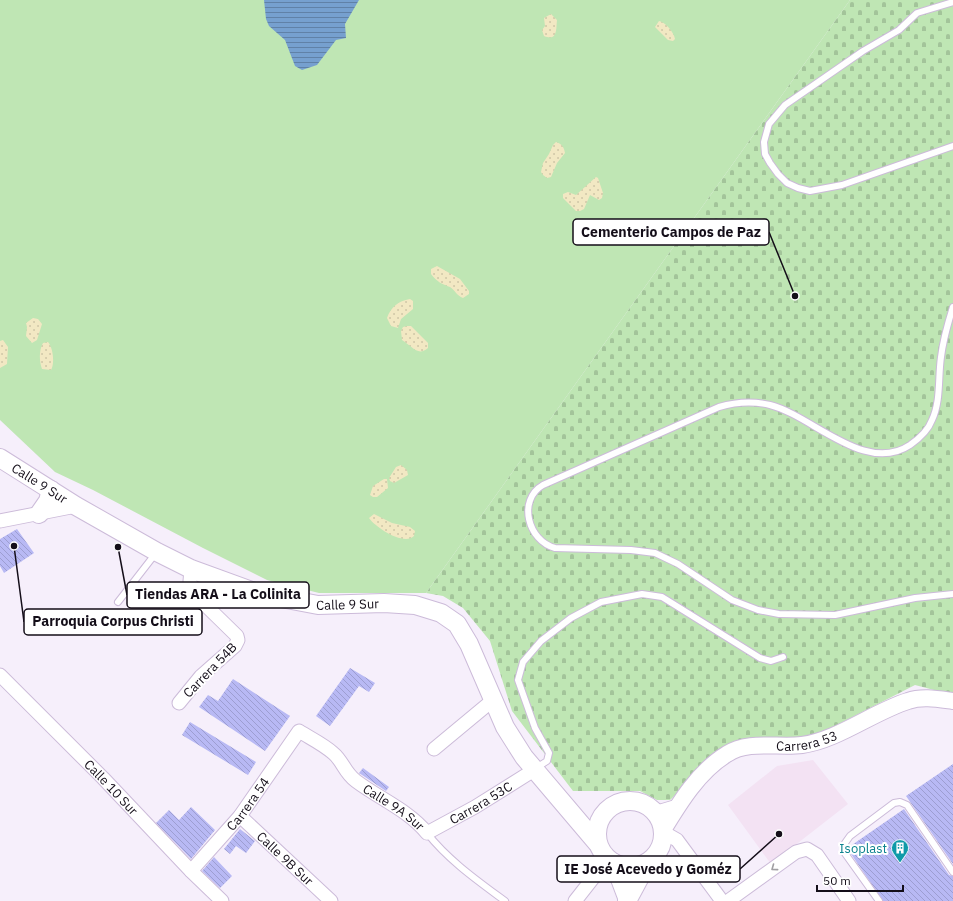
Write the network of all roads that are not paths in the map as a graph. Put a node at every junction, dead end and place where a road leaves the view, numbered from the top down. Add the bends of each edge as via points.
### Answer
1 (953, 2) edge
2 (953, 146) edge
3 (953, 307) edge
4 (0, 458) edge
5 (51, 490) junction
6 (76, 506) junction
7 (39, 514) junction
8 (0, 521) edge
9 (157, 552) junction
10 (191, 569) junction
11 (953, 594) edge
12 (118, 602) dead end
13 (783, 657) dead end
14 (0, 676) edge
15 (493, 700) junction
16 (953, 701) edge
17 (179, 703) dead end
18 (299, 731) joint
19 (434, 749) dead end
20 (534, 770) junction
21 (607, 810) junction
22 (571, 812) junction
23 (240, 816) junction
24 (661, 825) junction
25 (427, 833) junction
26 (597, 843) junction
27 (611, 861) junction
28 (648, 862) junction
29 (191, 871) junction
30 (953, 872) edge
31 (628, 900) edge
32 (222, 901) edge
33 (331, 901) edge
34 (505, 901) edge
35 (574, 901) edge
36 (722, 901) edge
37 (728, 901) edge
38 (849, 901) edge
39 (879, 901) edge

1 - 2 lane via 917,13 899,30 863,50 785,105 769,124 764,142 765,154 778,174 787,183 810,190 842,185
3 - 11 lane via 941,356 938,398 932,421 926,432 907,447 882,453 869,452 850,446 772,405 758,402 732,404 712,410 543,485 531,498 528,510 537,538 546,546 655,553 678,564 732,600 758,610 779,614 835,615 915,598
4 - 5 main road, Calle 9 Sur
5 - 6 main road, Calle 9 Sur
5 - 7 main road via 48,501
6 - 7 street
6 - 9 main road, Calle 9 Sur
7 - 8 street
9 - 10 main road, Calle 9 Sur
9 - 12 lane
10 - 15 main road, Calle 9 Sur via 260,594 318,606 384,603 415,605 441,613 456,624 469,644
10 - 17 street, Carrera 54B via 192,592 237,636 237,643 201,676
13 - 20 lane via 771,661 760,658 662,597 642,594 601,602 571,618 553,632 524,662 518,680 535,728 550,757
14 - 29 street, Calle 10 Sur via 104,778
15 - 19 street
15 - 20 main road, Calle 9 Sur via 505,727
16 - 24 street, Carrera 53 via 927,698 909,700 824,739 802,745 747,747 728,752 713,764
18 - 23 street, Carrera 54
18 - 25 street, Calle 9A Sur via 333,753 345,772 382,800 407,814
20 - 22 main road, Calle 9 Sur
20 - 25 street, Carrera 53C
21 - 22 main road via 591,814
21 - 24 main road via 615,804 630,801 644,804
21 - 26 main road via 597,827
22 - 26 main road, Calle 9 Sur
23 - 29 street, Carrera 54
23 - 33 street, Calle 9B Sur
24 - 28 main road via 659,851
24 - 36 street via 676,840
25 - 34 lane, Calle 9A Sur via 434,843 474,878
26 - 27 main road
27 - 28 main road via 627,867
27 - 31 main road
27 - 35 street
28 - 31 main road
29 - 32 street, Calle 10 Sur
30 - 39 lane via 907,805 894,803 850,836 845,843 844,852
38 -> 37 street via 817,855 807,849 796,852

